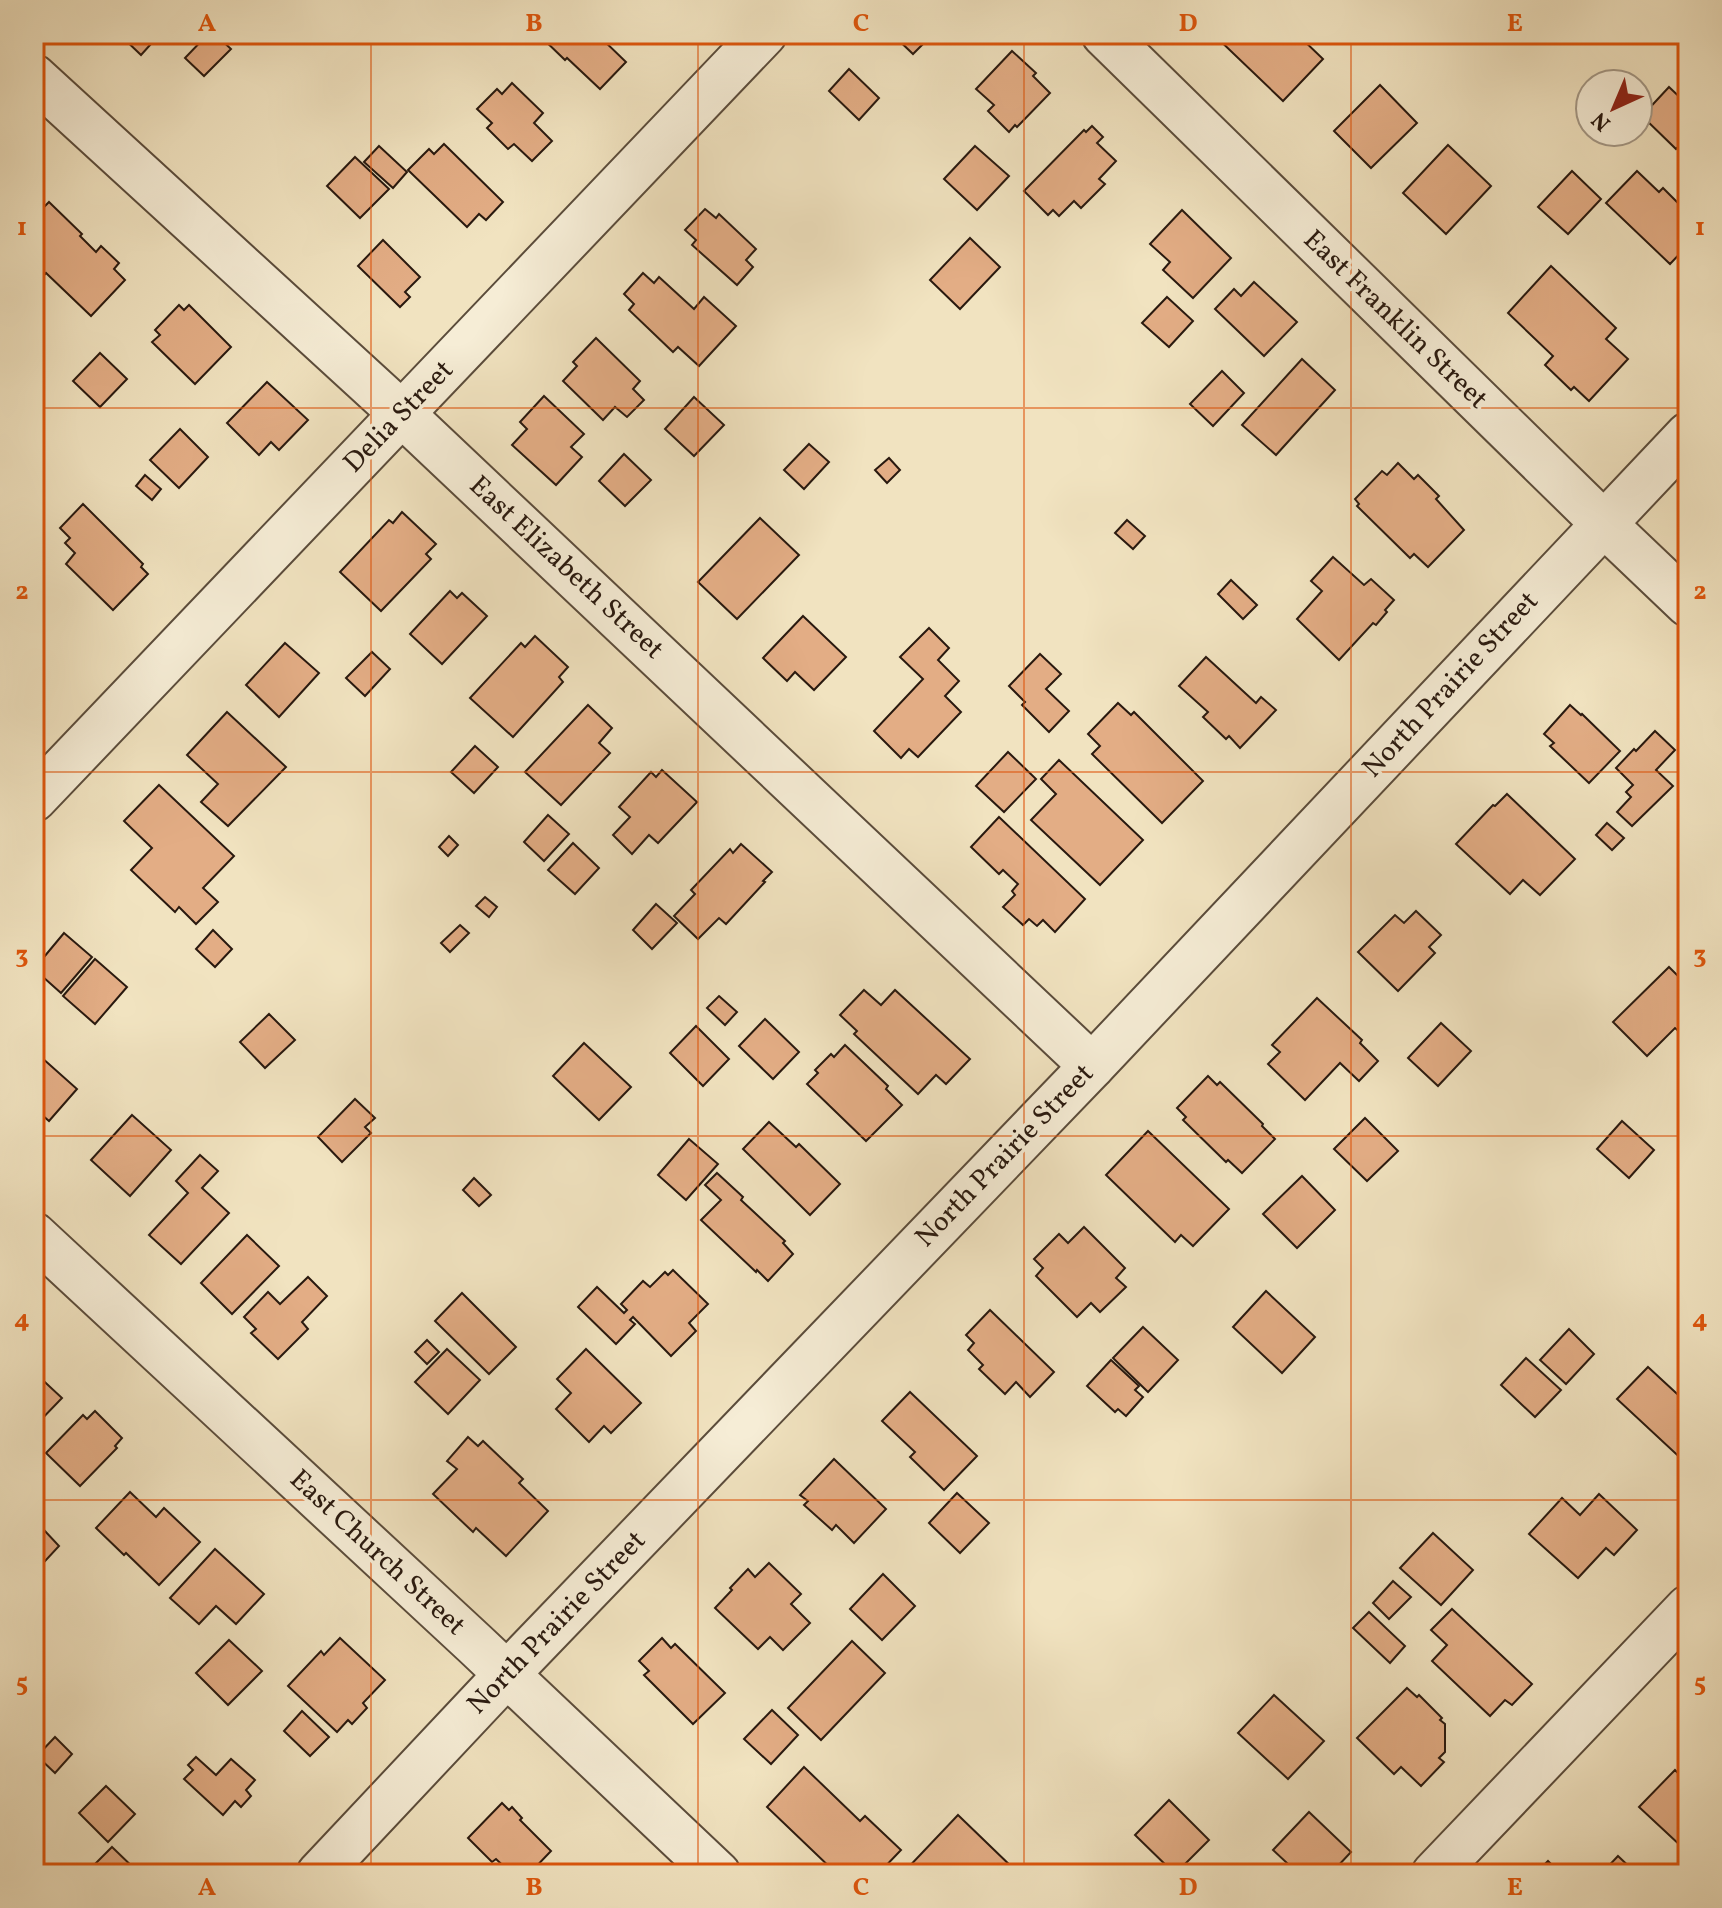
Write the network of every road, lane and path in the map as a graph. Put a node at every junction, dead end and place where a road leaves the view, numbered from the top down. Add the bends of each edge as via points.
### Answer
1 (764, 34) edge
2 (1104, 34) edge
3 (34, 77) edge
4 (402, 414) junction
5 (1688, 435) edge
6 (1604, 524) junction
7 (1688, 604) edge
8 (34, 799) edge
9 (1092, 1066) junction
10 (34, 1235) edge
11 (1688, 1608) edge
12 (507, 1674) junction
13 (319, 1874) edge
14 (718, 1874) edge
15 (1434, 1874) edge

1 - 4 street, Delia Street
2 - 6 street, East Franklin Street
3 - 4 street, East Elizabeth Street
4 - 8 street, Delia Street
4 - 9 street, East Elizabeth Street
5 - 6 street, North Prairie Street
6 - 7 street, East Franklin Street
6 - 9 street, North Prairie Street
9 - 12 street, North Prairie Street
10 - 12 street, East Church Street
11 - 15 street
12 - 13 street, North Prairie Street
12 - 14 street, East Church Street

